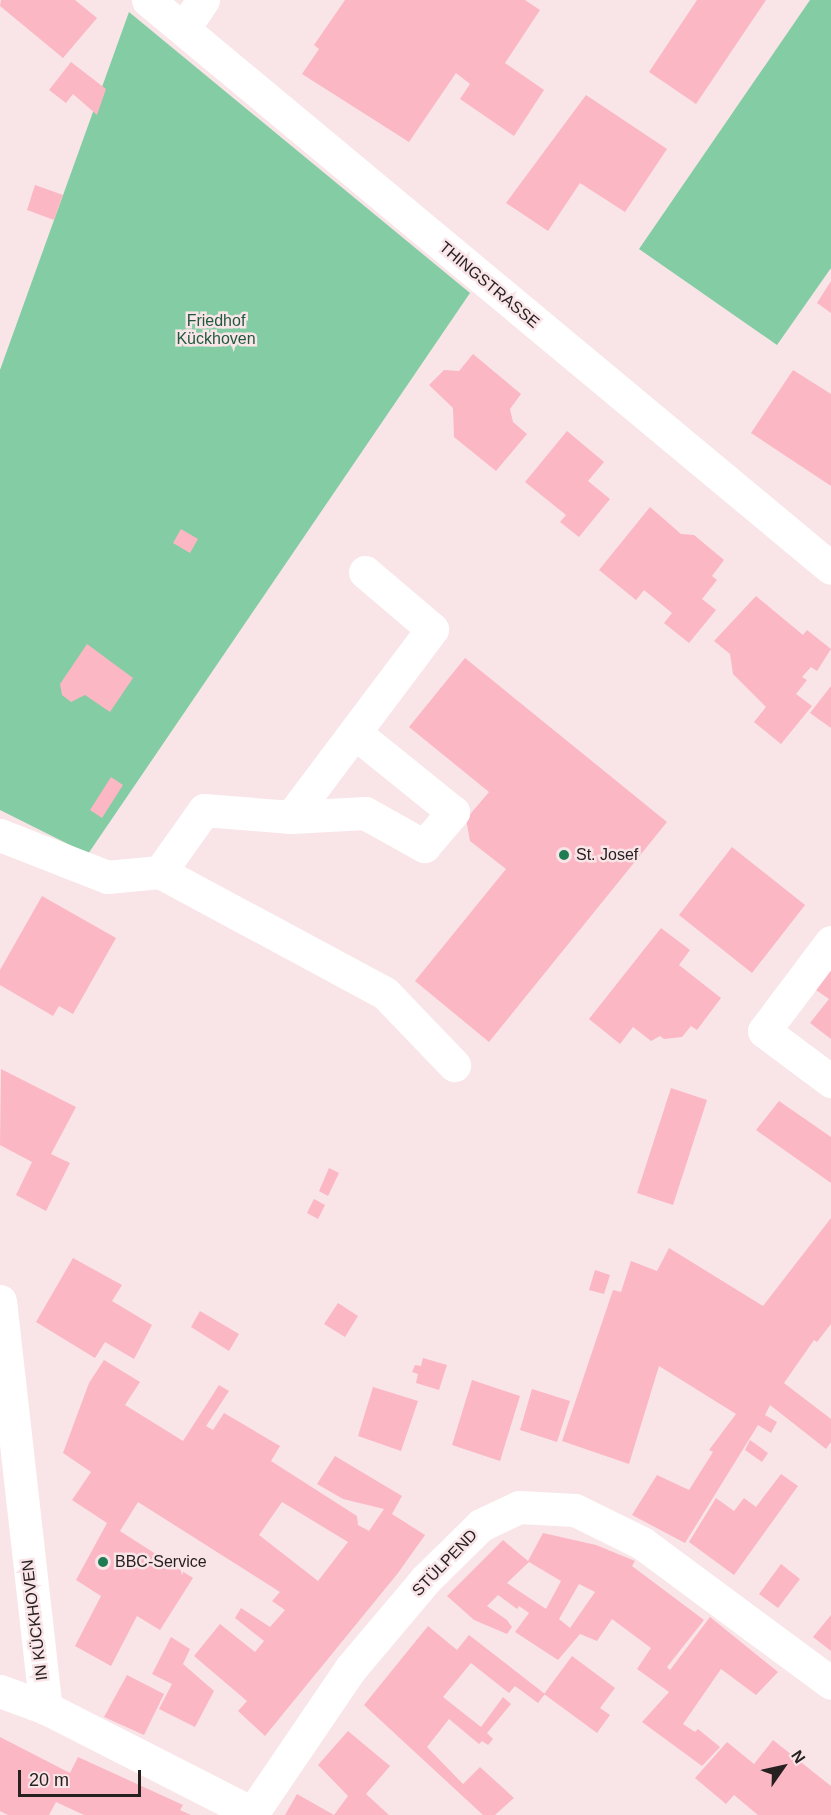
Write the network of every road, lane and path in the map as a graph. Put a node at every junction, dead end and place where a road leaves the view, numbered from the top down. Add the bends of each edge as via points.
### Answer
1 (148, 0) edge
2 (203, 0) edge
3 (184, 28) junction
4 (831, 568) edge
5 (365, 572) dead end
6 (355, 733) junction
7 (291, 817) junction
8 (0, 835) edge
9 (160, 872) junction
10 (831, 942) edge
11 (454, 1065) dead end
12 (831, 1081) edge
13 (0, 1301) edge
14 (831, 1683) edge
15 (0, 1691) edge
16 (46, 1708) junction
17 (251, 1814) edge

1 - 3 street, THINGSTRASSE
2 - 3 street
3 - 4 street, THINGSTRASSE
5 - 6 street via 432,629
6 - 7 street
6 - 7 street via 453,812 424,846 364,813
7 - 9 street via 204,810
8 - 9 street via 107,877
9 - 11 street via 385,993
10 - 12 street via 764,1031
13 - 16 street, IN KÜCKHOVEN
14 - 17 street, STÜLPEND via 642,1543 575,1510 519,1507 481,1525 425,1580 351,1668
15 - 16 street
16 - 17 street

